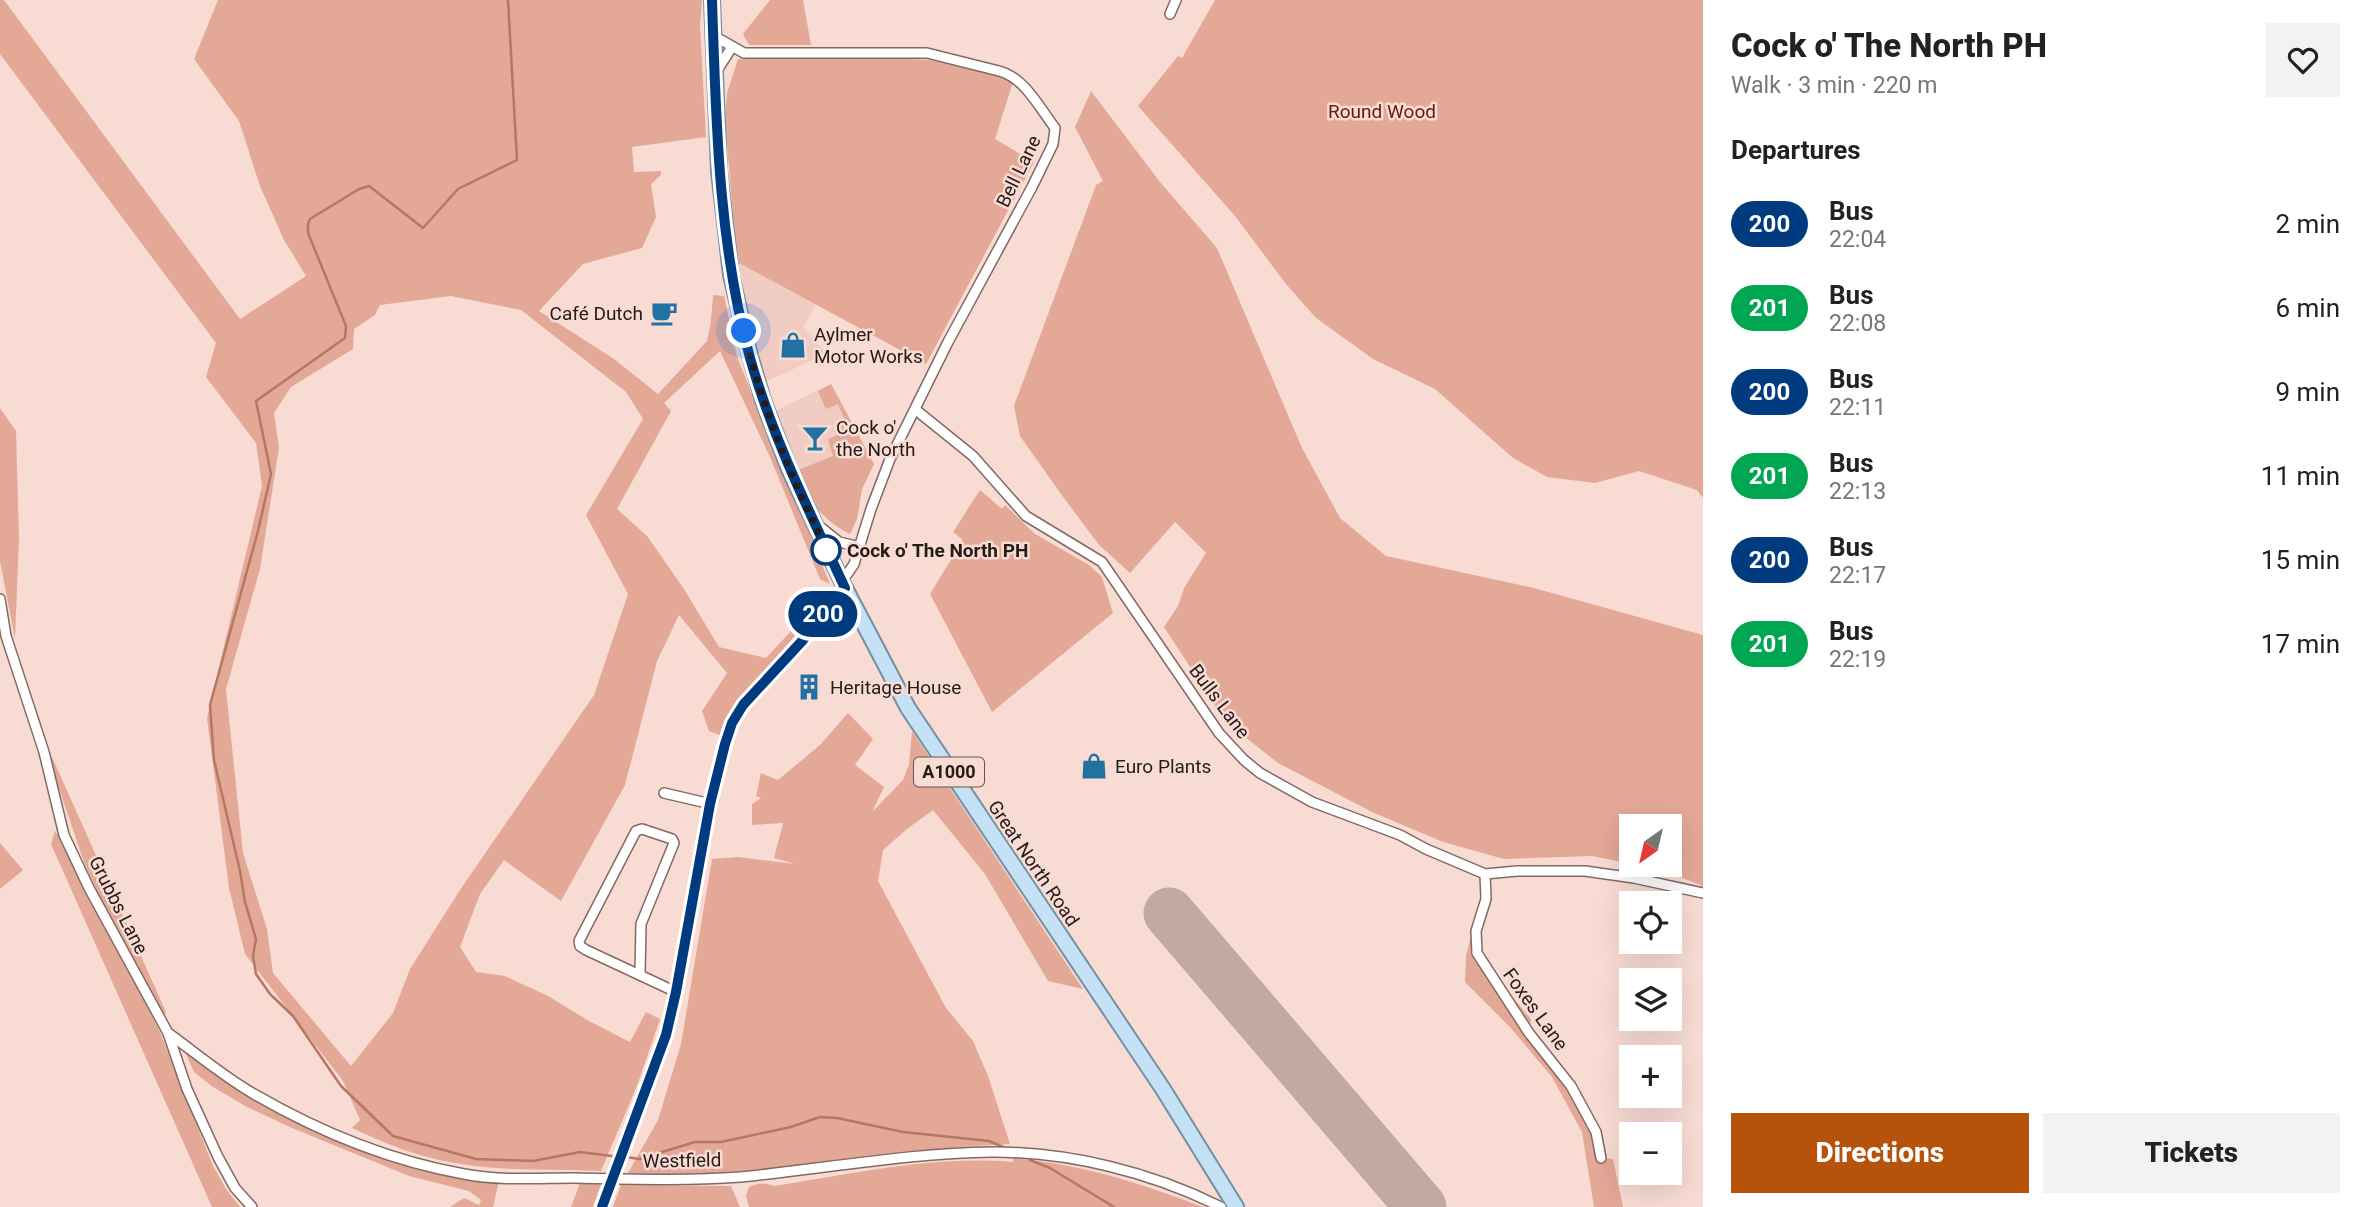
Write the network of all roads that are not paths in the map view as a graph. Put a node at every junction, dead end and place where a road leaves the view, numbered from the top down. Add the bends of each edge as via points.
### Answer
1 (712, 0) edge
2 (1176, 0) edge
3 (1170, 14) dead end
4 (714, 36) junction
5 (732, 47) junction
6 (715, 73) junction
7 (916, 410) junction
8 (813, 521) junction
9 (860, 547) junction
10 (843, 584) junction
11 (0, 599) edge
12 (664, 793) dead end
13 (710, 804) junction
14 (1485, 874) junction
15 (1703, 893) edge
16 (640, 975) junction
17 (676, 992) junction
18 (168, 1033) junction
19 (1601, 1158) dead end
20 (611, 1179) junction
21 (252, 1207) edge
22 (602, 1207) edge
23 (1221, 1207) edge
24 (1236, 1207) edge

1 - 4 main road, Great North Road / A1000
2 - 3 street
4 - 5 street, Bell Lane
4 - 6 main road, Great North Road / A1000
5 - 6 street
5 - 7 street, Bell Lane via 744,53 927,53 999,71 1022,85 1055,128 1053,144 1032,187 953,331
6 - 8 main road, Great North Road / A1000 via 724,223 738,306 767,410
7 - 9 street, Bell Lane via 880,483
7 - 14 street, Bulls Lane via 973,456 1026,516 1102,562 1189,692 1244,760 1312,803 1400,835
8 - 9 street via 839,542
8 - 10 main road, Great North Road / A1000
9 - 10 street, Bell Lane
10 - 13 street, Bell Lane via 803,640 732,723
10 - 24 main road, Great North Road / A1000 via 926,738 1163,1089
11 - 18 street, Grubbs Lane via 6,636 44,752 64,835
12 - 13 street
13 - 17 street, Bell Lane
14 - 15 street, Bulls Lane via 1585,871
14 - 19 street, Foxes Lane via 1486,899 1476,931 1477,953 1529,1033 1571,1086 1596,1132
16 - 16 street via 586,950 579,941 636,831 642,829 674,843 641,924
16 - 17 street
17 - 20 street, Bell Lane via 666,1035
18 - 20 street, Westfield via 251,1093 323,1129 388,1154 466,1175
18 - 21 street, Grubbs Lane via 218,1157
20 - 22 street, Bell Lane
20 - 23 street, Westfield via 736,1177 992,1152 1042,1155 1154,1179

